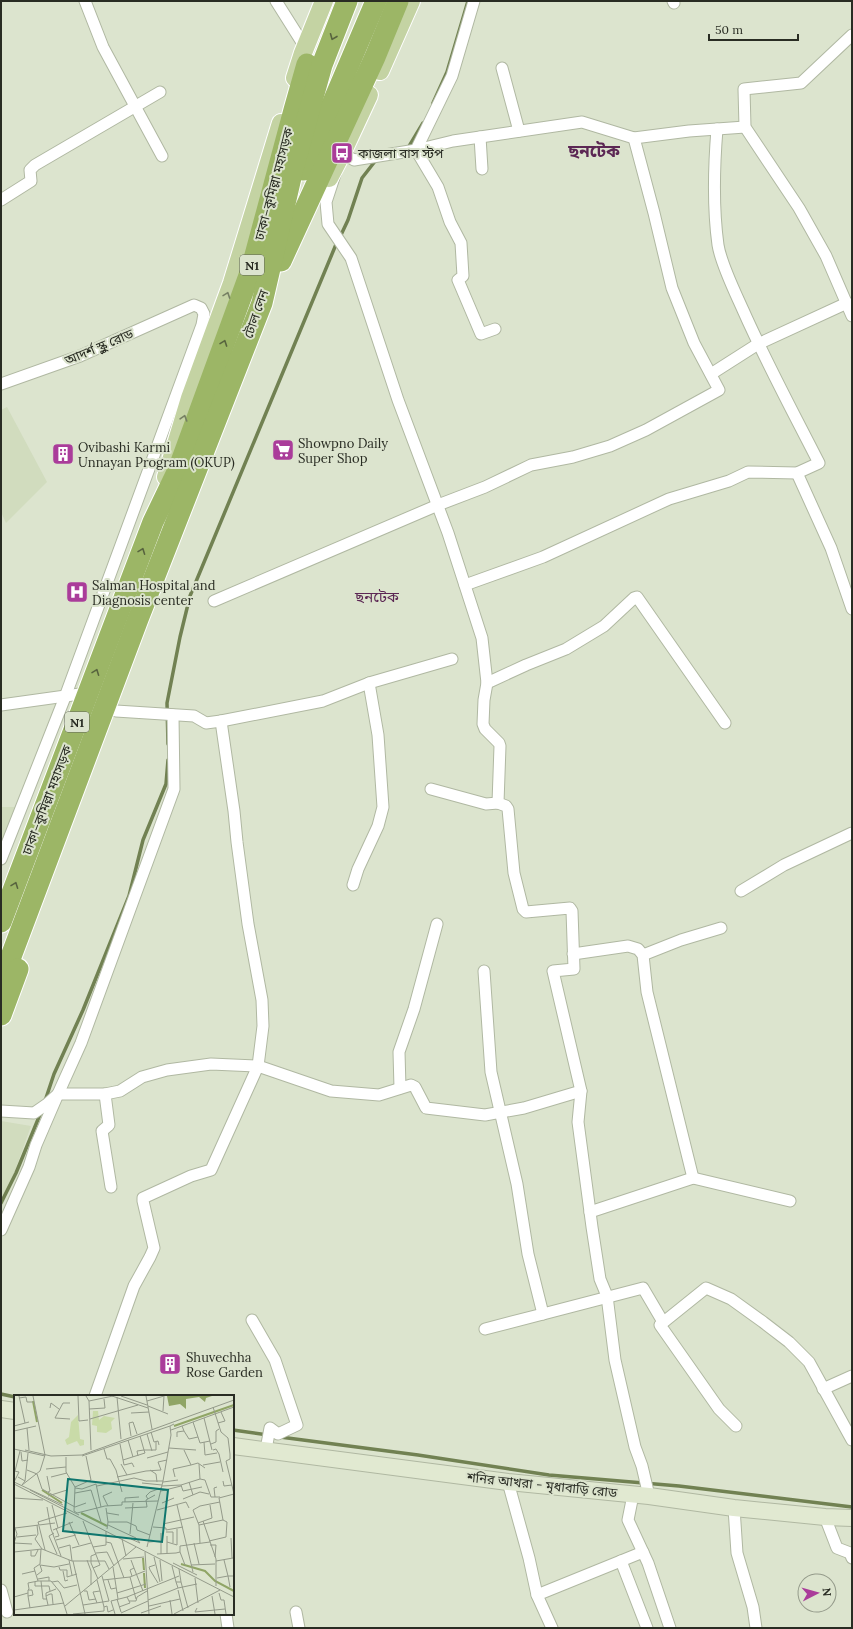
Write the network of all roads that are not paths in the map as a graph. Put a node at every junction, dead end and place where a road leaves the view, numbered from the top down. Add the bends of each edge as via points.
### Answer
1 (84, 1) edge
2 (276, 1) edge
3 (324, 1) edge
4 (333, 1) edge
5 (347, 1) edge
6 (366, 1) edge
7 (376, 1) edge
8 (387, 1) edge
9 (398, 1) edge
10 (411, 1) edge
11 (474, 1) edge
12 (852, 35) edge
13 (305, 47) junction
14 (502, 68) dead end
15 (160, 92) dead end
16 (136, 107) junction
17 (745, 127) junction
18 (717, 129) junction
19 (519, 131) junction
20 (480, 137) junction
21 (634, 138) junction
22 (416, 150) junction
23 (342, 153) junction
24 (162, 156) dead end
25 (482, 169) dead end
26 (287, 195) junction
27 (1, 200) edge
28 (280, 226) junction
29 (272, 259) junction
30 (846, 303) junction
31 (258, 312) junction
32 (852, 316) edge
33 (495, 329) dead end
34 (758, 344) junction
35 (711, 374) junction
36 (1, 384) edge
37 (797, 473) junction
38 (438, 505) junction
39 (153, 522) junction
40 (465, 585) junction
41 (214, 601) dead end
42 (852, 610) edge
43 (138, 618) joint
44 (452, 659) dead end
45 (369, 683) junction
46 (487, 683) junction
47 (87, 694) junction
48 (65, 697) junction
49 (1, 705) edge
50 (116, 711) junction
51 (169, 715) junction
52 (221, 721) junction
53 (725, 723) dead end
54 (431, 789) dead end
55 (498, 803) junction
56 (852, 834) edge
57 (9, 839) junction
58 (30, 846) junction
59 (1, 859) edge
60 (352, 886) dead end
61 (741, 891) dead end
62 (1, 922) edge
63 (437, 924) dead end
64 (721, 928) dead end
65 (573, 954) junction
66 (643, 955) junction
67 (484, 971) dead end
68 (1, 983) edge
69 (1, 1015) edge
70 (258, 1066) junction
71 (400, 1088) junction
72 (580, 1091) junction
73 (58, 1094) junction
74 (105, 1094) junction
75 (1, 1111) edge
76 (500, 1112) junction
77 (693, 1178) junction
78 (111, 1187) dead end
79 (790, 1201) dead end
80 (590, 1212) junction
81 (1, 1230) edge
82 (607, 1296) junction
83 (543, 1314) junction
84 (252, 1320) dead end
85 (663, 1322) junction
86 (485, 1329) dead end
87 (852, 1376) edge
88 (823, 1389) junction
89 (96, 1395) edge
90 (1, 1409) edge
91 (14, 1411) edge
92 (736, 1426) dead end
93 (852, 1440) edge
94 (234, 1446) edge
95 (265, 1447) junction
96 (508, 1482) junction
97 (633, 1495) junction
98 (649, 1496) junction
99 (734, 1508) junction
100 (824, 1517) junction
101 (852, 1518) edge
102 (643, 1552) junction
103 (852, 1558) edge
104 (621, 1561) junction
105 (1, 1590) edge
106 (537, 1595) junction
107 (8, 1612) edge
108 (296, 1612) dead end
109 (226, 1615) edge
110 (228, 1628) edge
111 (299, 1628) edge
112 (552, 1628) edge
113 (647, 1628) edge
114 (670, 1628) edge
115 (756, 1628) edge

1 - 16 street via 103,47
2 - 13 street
3 - 13 main road, ঢাকা–কুমিল্লা মহাসড়ক / N1
39 -> 4 highway, ঢাকা–কুমিল্লা মহাসড়ক / N1 via 178,470 251,270 310,54
5 -> 26 highway, টোল লেন via 322,65
6 - 26 highway
7 - 28 highway
8 - 29 highway
9 - 31 highway, N1 via 375,57
10 - 23 main road, N1
11 - 22 street via 452,76
12 - 17 street via 801,84 744,89
39 -> 13 main road, ঢাকা–কুমিল্লা মহাসড়ক / N1 via 186,412 232,283
14 - 19 street
15 - 16 street
16 - 24 street
16 - 27 street via 35,165 30,170 31,181
17 - 18 street
17 - 30 street via 799,208 826,256
18 - 21 street
18 - 34 street via 716,206 719,246 733,289
19 - 20 street
19 - 21 street via 582,122
20 - 22 street
20 - 25 street
21 - 35 street via 672,288 694,343
22 - 23 street via 354,160
22 - 33 street via 438,187 460,243 463,276 458,280 481,334
23 - 31 main road, N1
23 - 38 street via 326,202 328,224 351,258 398,400
26 - 28 highway, টোল লেন
28 - 29 highway, টোল লেন
29 - 31 highway, টোল লেন
30 - 32 street
30 - 34 street
31 - 43 highway, টোল লেন
31 - 50 highway via 239,386
34 - 35 street
34 - 37 street via 819,463
35 - 38 street via 719,390 646,430 610,446 573,458 532,465
36 - 48 street, আদর্শ স্কুল রোড via 80,356 194,305 201,308 204,314
37 - 40 street via 748,472 729,481 669,499 543,557
37 - 42 street via 831,548
38 - 40 street
38 - 41 street
47 -> 39 highway, ঢাকা–কুমিল্লা মহাসড়ক / N1
40 - 46 street via 482,638
43 - 68 highway, ঢাকা–কুমিল্লা মহাসড়ক / N1
44 - 45 street
45 - 52 street via 323,701
45 - 60 street via 378,735 383,807 378,826
46 - 53 street via 566,649 604,626 637,597
46 - 55 street via 483,724 500,746
47 - 48 street
47 - 58 highway, ঢাকা–কুমিল্লা মহাসড়ক / N1
48 - 49 street
48 - 57 street
50 - 51 street
50 - 69 highway
51 - 52 street via 194,716 206,723
51 - 73 street via 174,789 81,1043
52 - 70 street via 236,842 262,1000 263,1026
54 - 55 street via 486,804
55 - 65 street via 508,809 514,873 523,909 526,912 570,908
56 - 61 street via 784,865
57 - 58 street
57 - 59 street
62 -> 58 highway, ঢাকা–কুমিল্লা মহাসড়ক / N1
63 - 71 street via 414,1009 399,1052
64 - 66 street
65 - 66 street via 628,946 638,949
65 - 72 street via 574,969 553,971
66 - 77 street via 647,992
67 - 76 street via 491,1072
70 - 71 street via 331,1091 379,1095
70 - 74 street via 210,1064 167,1070 142,1077 120,1091
70 - 89 street via 211,1170 191,1176 143,1198 154,1248 134,1286
71 - 76 street via 411,1085 415,1087 426,1108 431,1110 485,1115
72 - 76 street via 524,1108
72 - 80 street via 578,1122
73 - 74 street
73 - 75 street via 34,1113
73 - 81 street
74 - 78 street via 109,1125 102,1131
76 - 83 street via 517,1184 528,1254
77 - 79 street
77 - 80 street
80 - 82 street via 600,1280
82 - 83 street
82 - 85 street via 643,1288
82 - 98 street via 615,1360
83 - 86 street
84 - 95 street via 275,1360 297,1425 278,1434 270,1428
85 - 88 street via 706,1288 731,1299 789,1342 809,1362
85 - 92 street via 660,1325 701,1384 719,1409
87 - 88 street
88 - 93 street
90 - 91 main road
94 - 95 main road, শনির আখরা - মৃধাবাড়ি রোড
95 - 96 main road, শনির আখরা - মৃধাবাড়ি রোড
96 - 97 main road, শনির আখরা - মৃধাবাড়ি রোড
96 - 106 street
97 - 98 main road, শনির আখরা - মৃধাবাড়ি রোড
97 - 102 street via 628,1520
98 - 99 main road, শনির আখরা - মৃধাবাড়ি রোড
99 - 100 main road, শনির আখরা - মৃধাবাড়ি রোড
99 - 115 street via 737,1554 753,1607
100 - 101 main road, শনির আখরা - মৃধাবাড়ি রোড
100 - 103 street via 837,1548 850,1553
102 - 104 street
102 - 114 street
104 - 106 street
104 - 113 street
105 - 107 street
106 - 112 street
108 - 111 street
109 - 110 street

